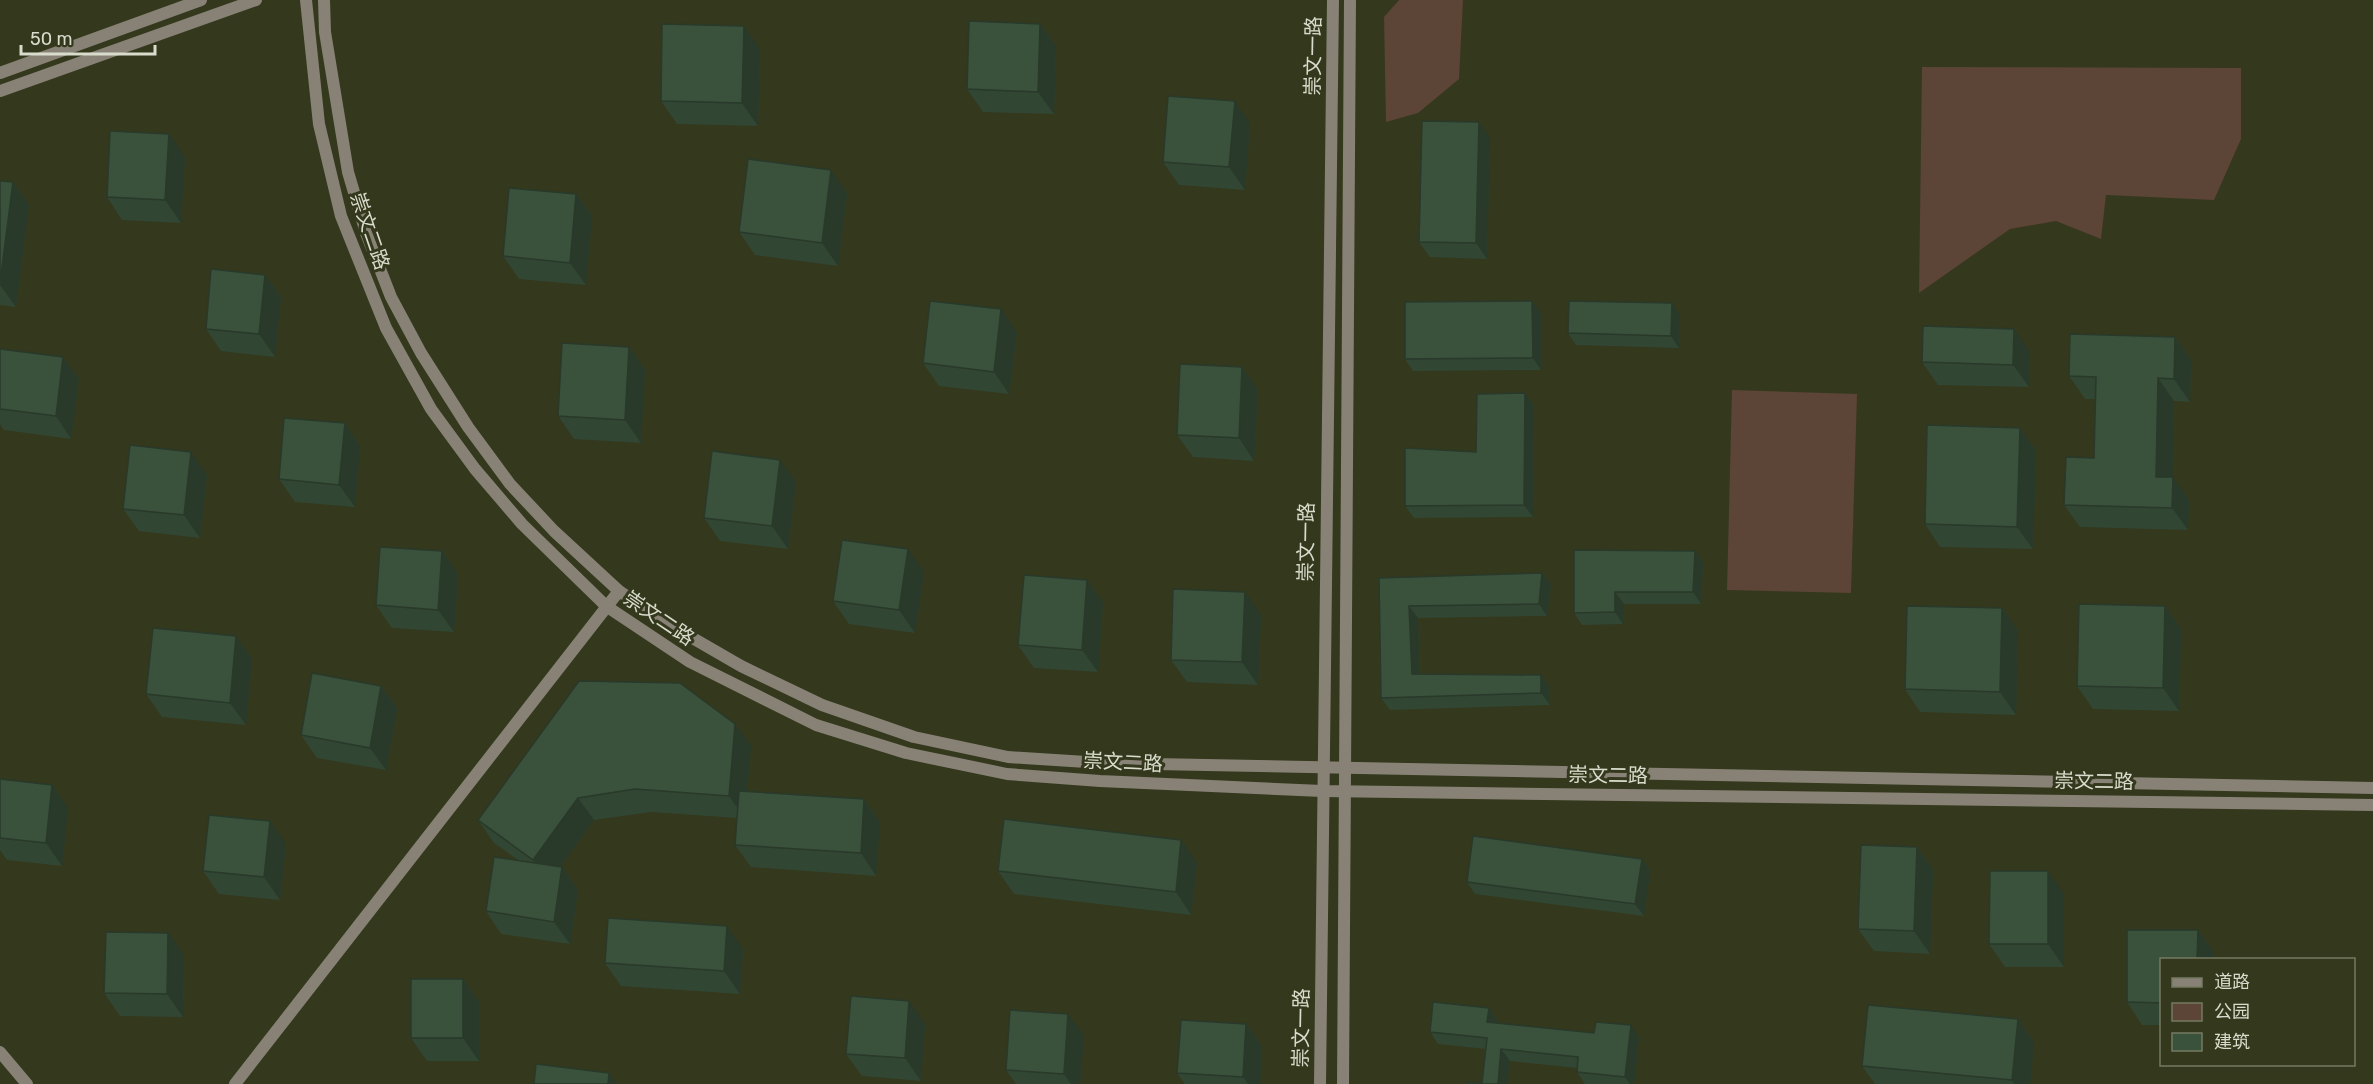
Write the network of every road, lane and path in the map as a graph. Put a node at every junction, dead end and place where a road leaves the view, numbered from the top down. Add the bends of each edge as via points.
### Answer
1 (201, 0) edge
2 (256, 0) edge
3 (306, 0) edge
4 (324, 0) edge
5 (1333, 0) edge
6 (1350, 0) edge
7 (0, 73) edge
8 (0, 92) edge
9 (619, 591) junction
10 (606, 606) junction
11 (1323, 768) junction
12 (1345, 768) junction
13 (2373, 788) edge
14 (1322, 791) junction
15 (1345, 791) junction
16 (2373, 805) edge
17 (0, 1052) edge
18 (27, 1084) edge
19 (236, 1084) edge
20 (1320, 1084) edge
21 (1343, 1084) edge

1 - 7 street
2 - 8 street
3 - 10 street, 崇文二路 via 319,124 341,216 386,328 431,409 475,468 522,524
4 - 9 street, 崇文二路 via 325,32 348,172 391,297 462,418 510,484
5 - 11 street, 崇文一路
6 - 12 street, 崇文一路
9 - 10 street
9 - 11 street, 崇文二路 via 741,666 822,705 914,737 1008,757
10 - 14 street, 崇文二路 via 690,662 788,712 816,725 906,753 1007,774
10 - 19 street
11 - 12 street, 崇文二路
11 - 14 street, 崇文一路
12 - 13 street, 崇文二路
12 - 15 street, 崇文一路
14 - 15 street, 崇文二路
14 - 20 street, 崇文一路
15 - 16 street, 崇文二路
15 - 21 street, 崇文一路
17 - 18 street

